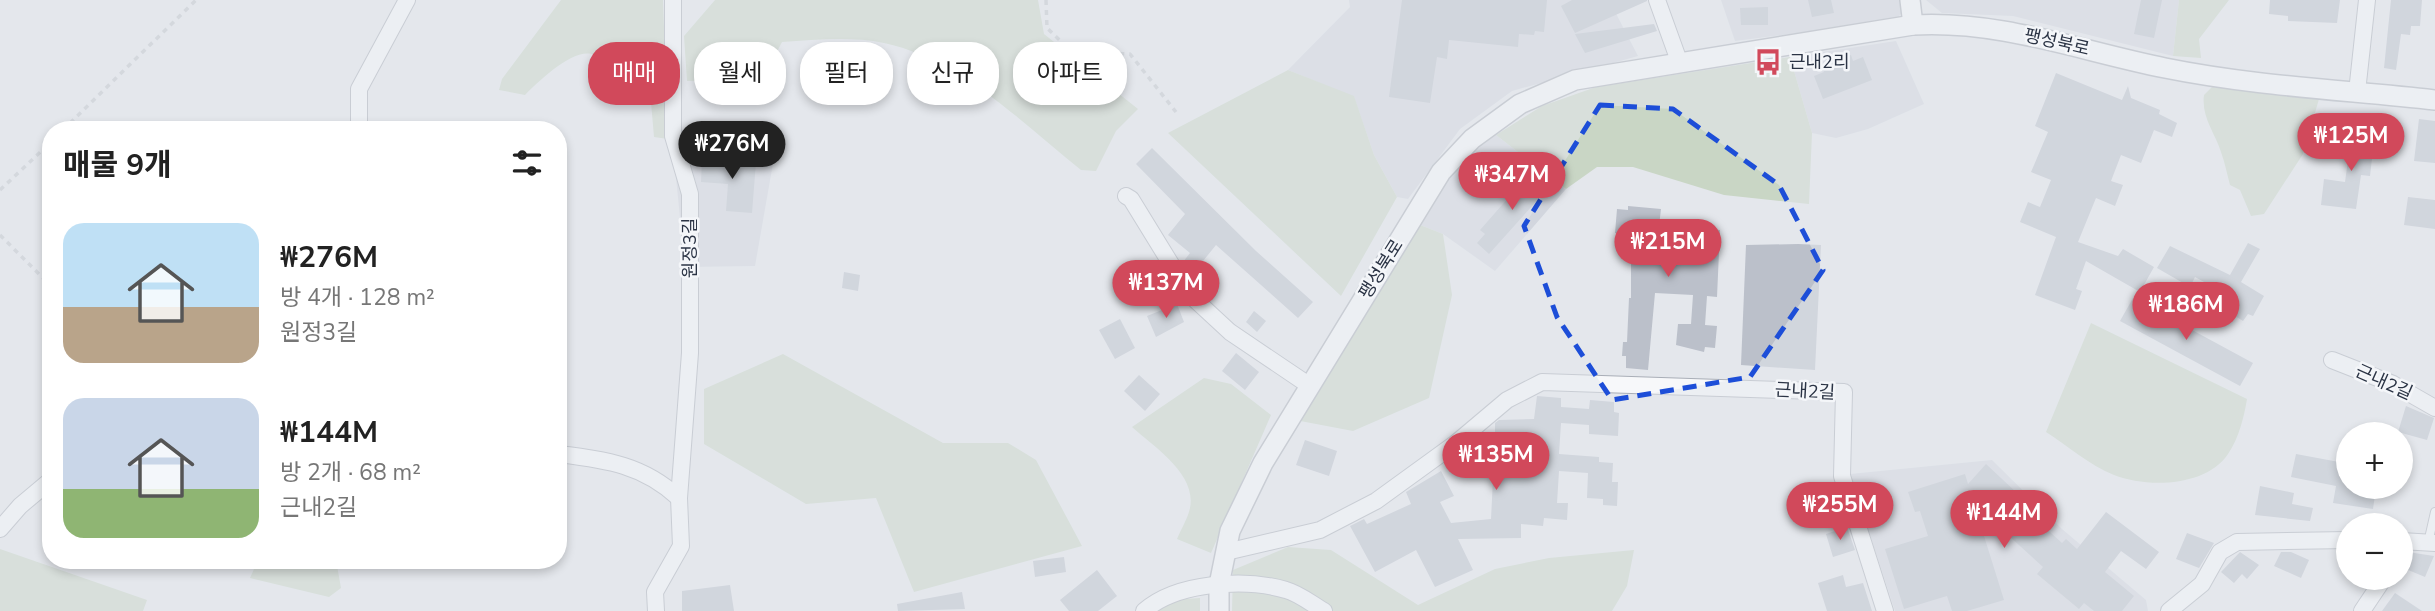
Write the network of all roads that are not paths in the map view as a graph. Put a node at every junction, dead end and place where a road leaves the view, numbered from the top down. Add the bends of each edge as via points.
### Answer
1 (407, 0) edge
2 (673, 0) edge
3 (1657, 0) edge
4 (1910, 0) edge
5 (2367, 0) edge
6 (1913, 25) junction
7 (1679, 61) junction
8 (2357, 92) junction
9 (2435, 100) edge
10 (359, 121) edge
11 (1126, 196) dead end
12 (2332, 360) dead end
13 (1310, 386) junction
14 (2435, 408) edge
15 (567, 455) edge
16 (42, 488) edge
17 (679, 498) junction
18 (2435, 512) edge
19 (0, 529) edge
20 (2336, 540) edge
21 (2413, 542) edge
22 (2431, 543) edge
23 (1226, 552) junction
24 (1219, 585) junction
25 (2376, 590) edge
26 (656, 611) edge
27 (1144, 611) edge
28 (1219, 611) edge
29 (1324, 611) edge
30 (1885, 611) edge
31 (2169, 611) edge
32 (2362, 611) edge

1 - 10 street via 359,89
2 - 17 street, 원정3길 via 673,136 690,194 689,391
3 - 7 street
4 - 6 street
5 - 8 street
6 - 7 street, 팽성북로
6 - 8 street, 팽성북로 via 1950,23 2005,30 2164,68
7 - 13 street, 팽성북로 via 1575,80 1520,104 1472,139 1441,172
8 - 9 street, 팽성북로
11 - 13 street via 1189,295 1230,332
12 - 14 street, 근내2길 via 2393,384
13 - 23 street, 팽성북로 via 1264,463 1230,531
15 - 17 street via 632,466
16 - 19 street
17 - 26 street, 원정3길 via 681,546 655,592
18 - 22 lane
20 - 31 street via 2237,542 2220,552 2202,584
21 - 22 street
23 - 24 street, 팽성북로
23 - 30 street, 근내2길 via 1320,530 1376,501 1507,400 1542,382 1844,392 1842,476
24 - 27 street via 1171,594
24 - 28 street, 팽성북로
24 - 29 street via 1286,590
25 - 32 street

